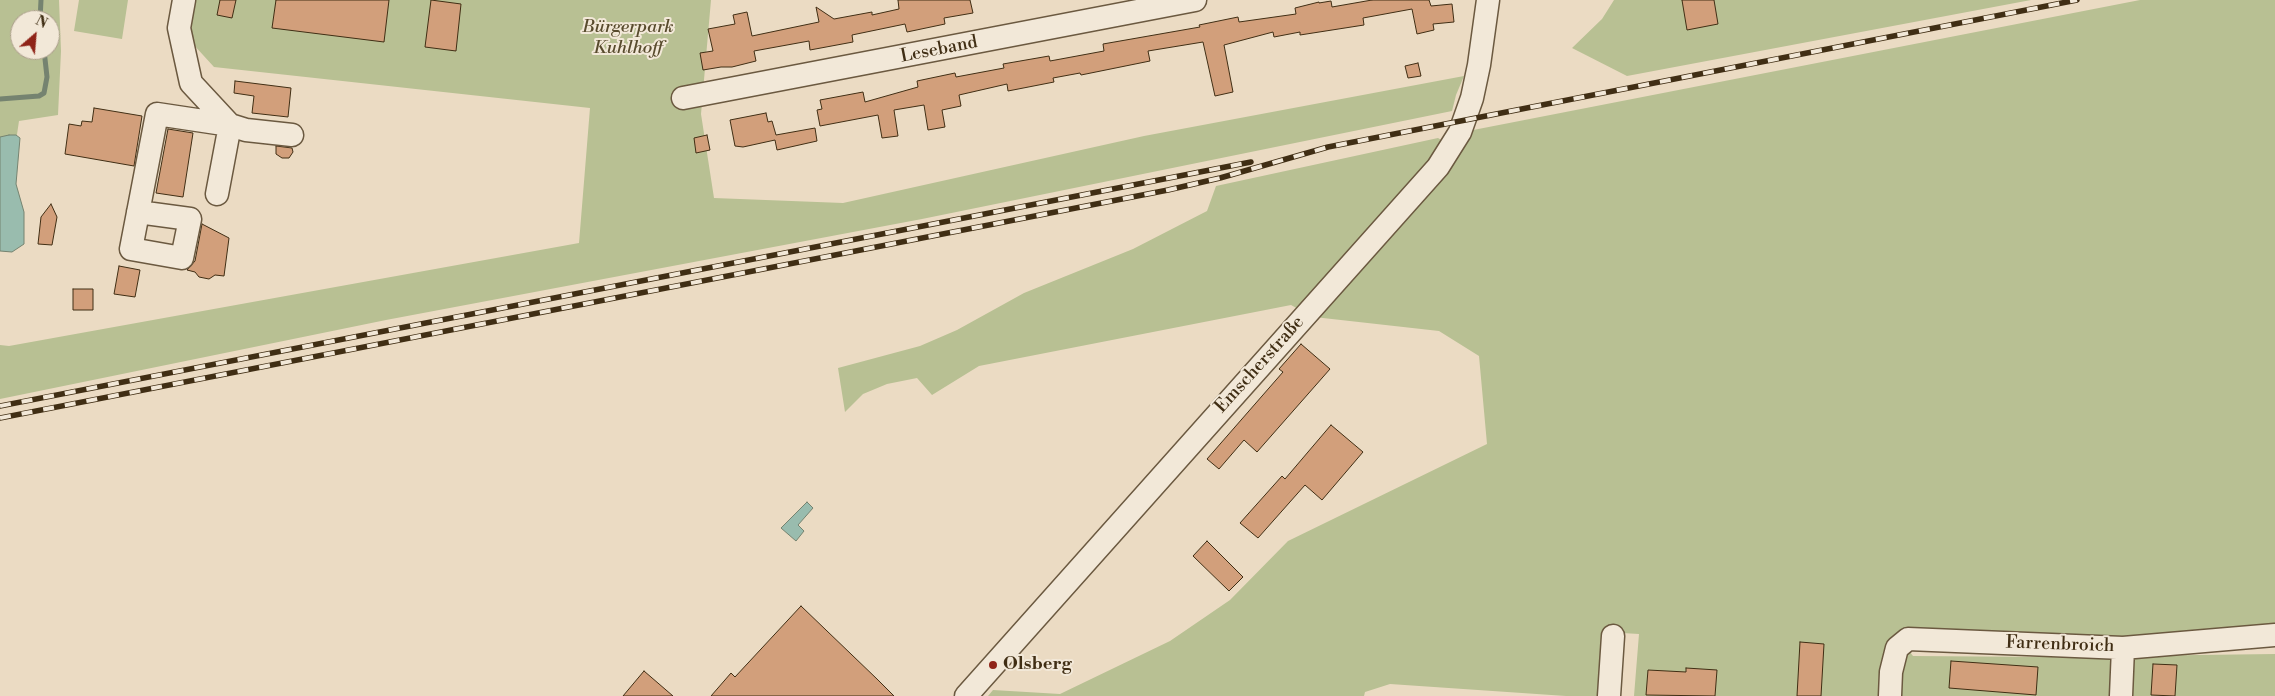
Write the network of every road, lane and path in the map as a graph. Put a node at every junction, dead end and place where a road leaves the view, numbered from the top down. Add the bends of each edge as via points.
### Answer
1 (184, 0) edge
2 (1195, 0) edge
3 (1488, 0) edge
4 (683, 98) dead end
5 (230, 125) junction
6 (292, 135) dead end
7 (217, 194) dead end
8 (138, 212) dead end
9 (2275, 635) edge
10 (1613, 636) dead end
11 (2124, 648) junction
12 (966, 696) edge
13 (1609, 696) edge
14 (1890, 696) edge
15 (2121, 696) edge

1 - 5 street via 179,28 191,83
2 - 4 street, Leseband
3 - 12 street, Emscherstraße via 1472,98 1460,132 1438,167
5 - 6 street
5 - 7 street
5 - 8 street via 157,114
9 - 11 street, Farrenbroich
10 - 13 street
11 - 14 street, Farrenbroich via 1908,639 1898,648 1891,672
11 - 15 street

